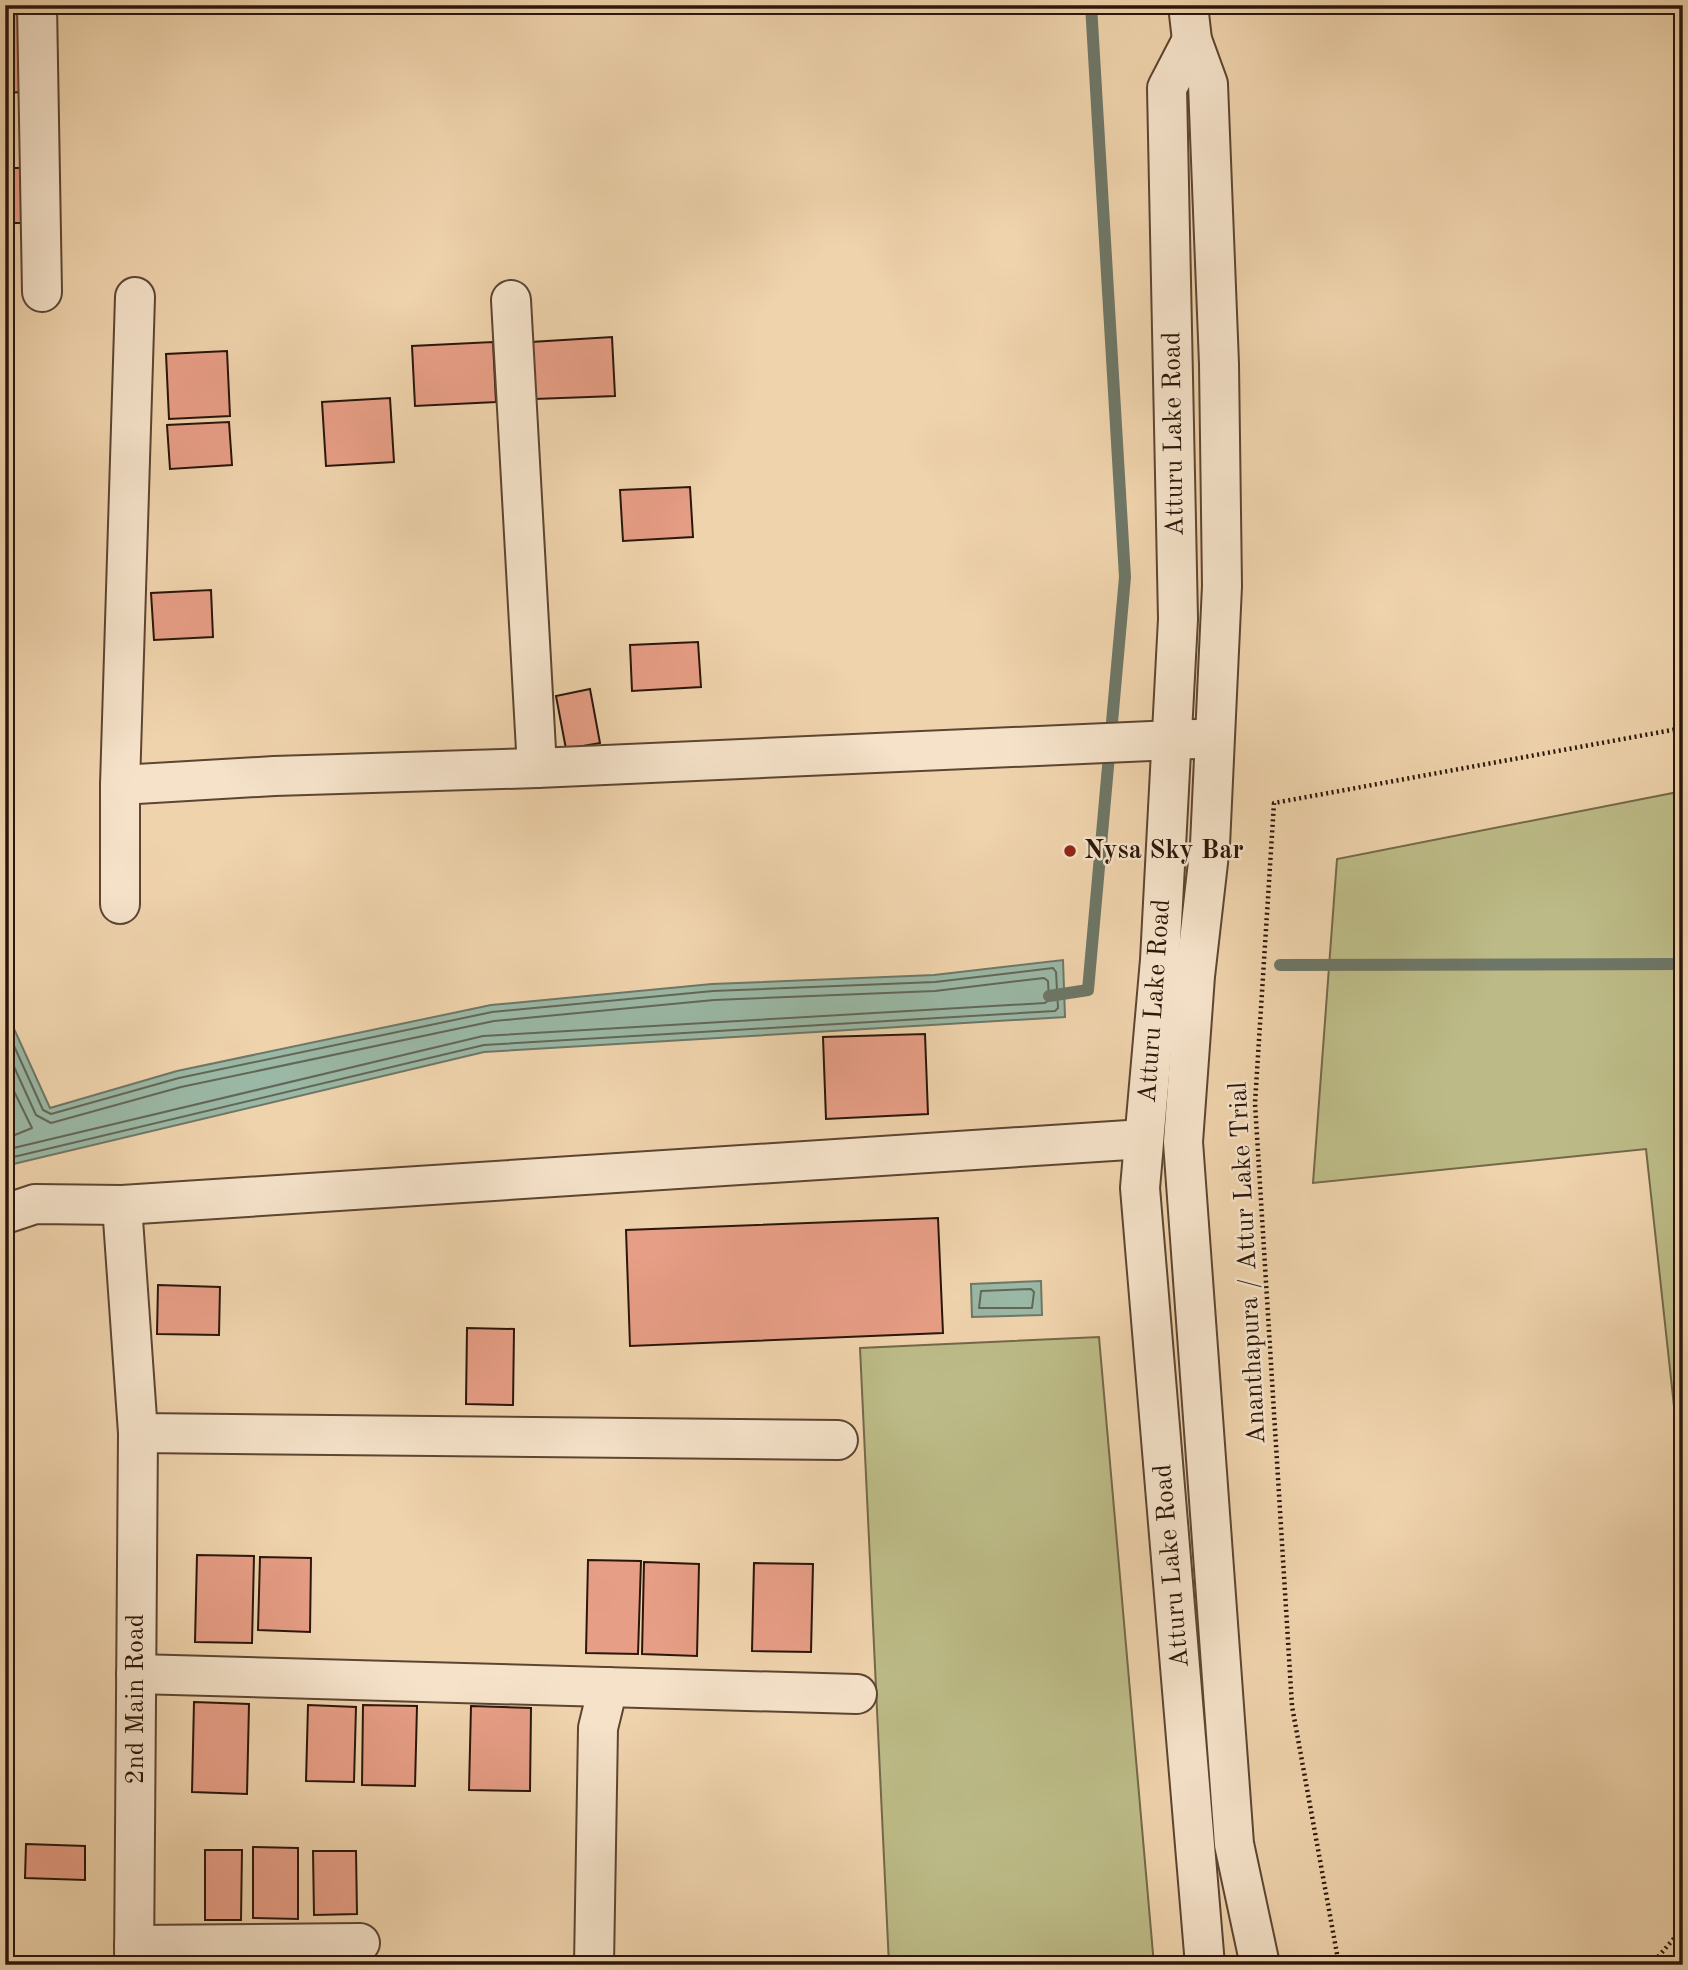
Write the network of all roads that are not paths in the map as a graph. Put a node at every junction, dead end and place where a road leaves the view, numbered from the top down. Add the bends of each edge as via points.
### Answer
1 (37, 5) edge
2 (1190, 23) edge
3 (42, 292) dead end
4 (135, 297) dead end
5 (511, 300) dead end
6 (1215, 738) junction
7 (1172, 740) junction
8 (537, 768) junction
9 (120, 785) junction
10 (120, 904) dead end
11 (1144, 1139) junction
12 (122, 1205) junction
13 (5, 1214) edge
14 (138, 1433) junction
15 (838, 1440) dead end
16 (136, 1674) junction
17 (608, 1687) junction
18 (857, 1694) dead end
19 (360, 1943) dead end
20 (134, 1955) edge
21 (594, 1965) edge
22 (1205, 1965) edge
23 (1260, 1965) edge

1 - 3 street
2 - 6 street, Atturu Lake Road via 1208,84 1219,364 1222,586
2 - 7 street, Atturu Lake Road via 1167,88 1178,619
4 - 9 street
5 - 8 street
6 - 7 street
6 - 23 street, Atturu Lake Road via 1183,1142 1234,1844
7 - 8 street
7 - 11 street, Atturu Lake Road
8 - 9 street
9 - 10 street
11 - 12 street
11 - 22 street, Atturu Lake Road via 1140,1188
12 - 13 street via 35,1204
12 - 14 street, 2nd Main Road
14 - 15 street
14 - 16 street, 2nd Main Road
16 - 17 street
16 - 20 street, 2nd Main Road
17 - 18 street
17 - 21 street via 598,1728
19 - 20 street

